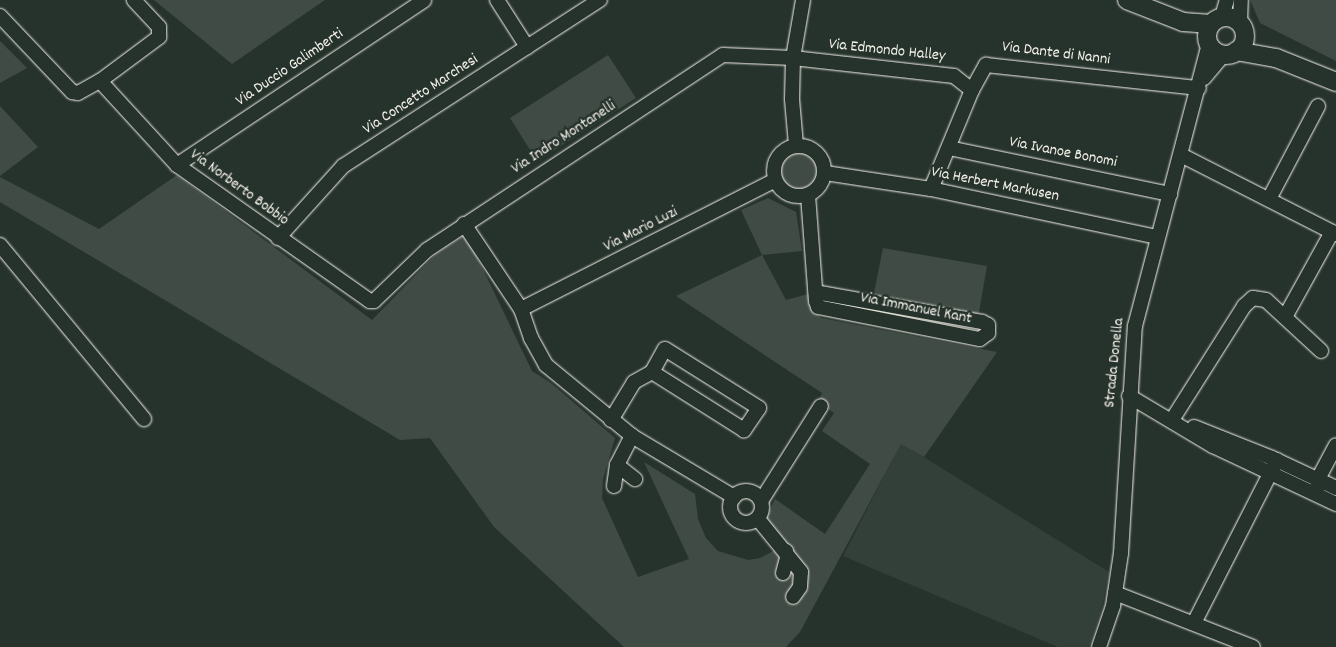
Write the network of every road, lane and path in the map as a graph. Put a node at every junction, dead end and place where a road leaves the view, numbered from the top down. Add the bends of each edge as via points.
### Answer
1 (134, 0) edge
2 (424, 0) edge
3 (497, 0) edge
4 (600, 0) edge
5 (803, 0) edge
6 (1127, 0) edge
7 (1227, 0) edge
8 (1241, 0) edge
9 (0, 16) edge
10 (1242, 28) junction
11 (1213, 31) junction
12 (527, 47) junction
13 (1230, 53) junction
14 (793, 58) junction
15 (1276, 58) junction
16 (983, 68) junction
17 (956, 77) junction
18 (100, 81) junction
19 (1336, 82) edge
20 (1199, 88) junction
21 (972, 90) junction
22 (1318, 106) dead end
23 (796, 145) junction
24 (949, 148) junction
25 (1181, 155) junction
26 (177, 165) junction
27 (825, 173) junction
28 (775, 180) junction
29 (930, 190) junction
30 (1170, 194) junction
31 (808, 195) junction
32 (1269, 199) junction
33 (464, 224) junction
34 (1334, 233) edge
35 (1158, 236) junction
36 (278, 238) junction
37 (0, 245) edge
38 (816, 292) junction
39 (374, 301) joint
40 (521, 309) junction
41 (1285, 317) junction
42 (1321, 351) dead end
43 (652, 372) junction
44 (1129, 396) junction
45 (822, 406) dead end
46 (144, 419) dead end
47 (611, 420) junction
48 (1172, 420) junction
49 (632, 436) junction
50 (1336, 445) edge
51 (617, 465) junction
52 (1272, 471) junction
53 (635, 479) dead end
54 (1318, 480) junction
55 (614, 486) dead end
56 (1336, 488) edge
57 (734, 497) junction
58 (1323, 497) junction
59 (761, 501) junction
60 (1336, 504) edge
61 (758, 519) junction
62 (786, 551) junction
63 (782, 573) dead end
64 (1115, 593) junction
65 (793, 597) dead end
66 (1194, 624) junction
67 (1099, 647) edge
68 (1253, 647) edge

1 - 18 street via 159,27 159,37
2 - 26 street, Via Duccio Galimberti
3 - 12 street
4 - 12 street, Via Concetto Marchesi
5 - 14 street
6 - 11 main road
7 - 11 street, Strada Donella
8 - 10 street
9 - 18 street via 72,92 78,93
10 - 11 main road via 1232,18
10 - 13 main road via 1243,43
10 - 15 main road
11 - 13 main road
11 - 20 street, Strada Donella
12 - 36 street, Via Concetto Marchesi via 342,166
13 - 15 main road
13 - 20 street
14 - 17 street, Via Edmondo Halley
14 - 23 street
14 - 33 street, Via Indro Montanelli via 723,56
15 - 19 main road
16 - 17 street
16 - 20 street, Via Dante di Nanni via 991,64
16 - 21 street, Via Dante di Nanni
17 - 21 street, Via Edmondo Halley
18 - 26 street, Via Norberto Bobbio
20 - 25 street, Strada Donella
21 - 24 street, Via Dante di Nanni
22 - 32 street
23 - 27 street via 817,152
23 - 28 street via 777,157
24 - 29 street, Via Dante di Nanni
24 - 30 street, Via Ivanoe Bonomi
25 - 30 street, Strada Donella
25 - 32 street
26 - 36 street, Via Norberto Bobbio
27 - 29 street, Via Herbert Markusen
27 - 31 street via 820,186
28 - 31 street via 786,192
28 - 40 street, Via Mario Luzi
29 - 35 street, Via Herbert Markusen
30 - 35 street, Strada Donella
31 - 38 street, Via Immanuel Kant
32 - 34 street
33 - 39 street, Via Indro Montanelli via 427,250
33 - 40 street
34 - 41 street
35 - 44 street, Strada Donella via 1134,331
36 - 39 street, Via Norberto Bobbio via 364,299
37 - 46 street
38 - 38 street, Via Immanuel Kant via 816,304 822,309 980,338 988,333 988,325 982,322
40 - 47 street via 531,338 546,365
41 - 42 street
41 - 48 street via 1266,300 1248,301
43 - 43 street via 665,349 759,408 744,430
43 - 47 street via 634,382
44 - 48 street
44 - 64 street, Strada Donella via 1123,526
45 - 59 street
47 - 49 street
48 - 52 street
48 - 52 street via 1213,446
49 - 51 street
49 - 57 street
50 - 54 street
51 - 53 street
51 - 55 street
52 - 54 street
52 - 58 street
52 - 66 street
54 - 56 street
54 - 58 street via 1317,486
57 - 59 street via 746,491
57 - 61 street via 730,506 735,519 744,524
58 - 60 street
59 - 61 street
61 - 62 street
62 - 63 street via 788,558
62 - 65 street via 801,572 800,587
64 - 66 street
64 - 67 street, Strada Donella
66 - 68 street

